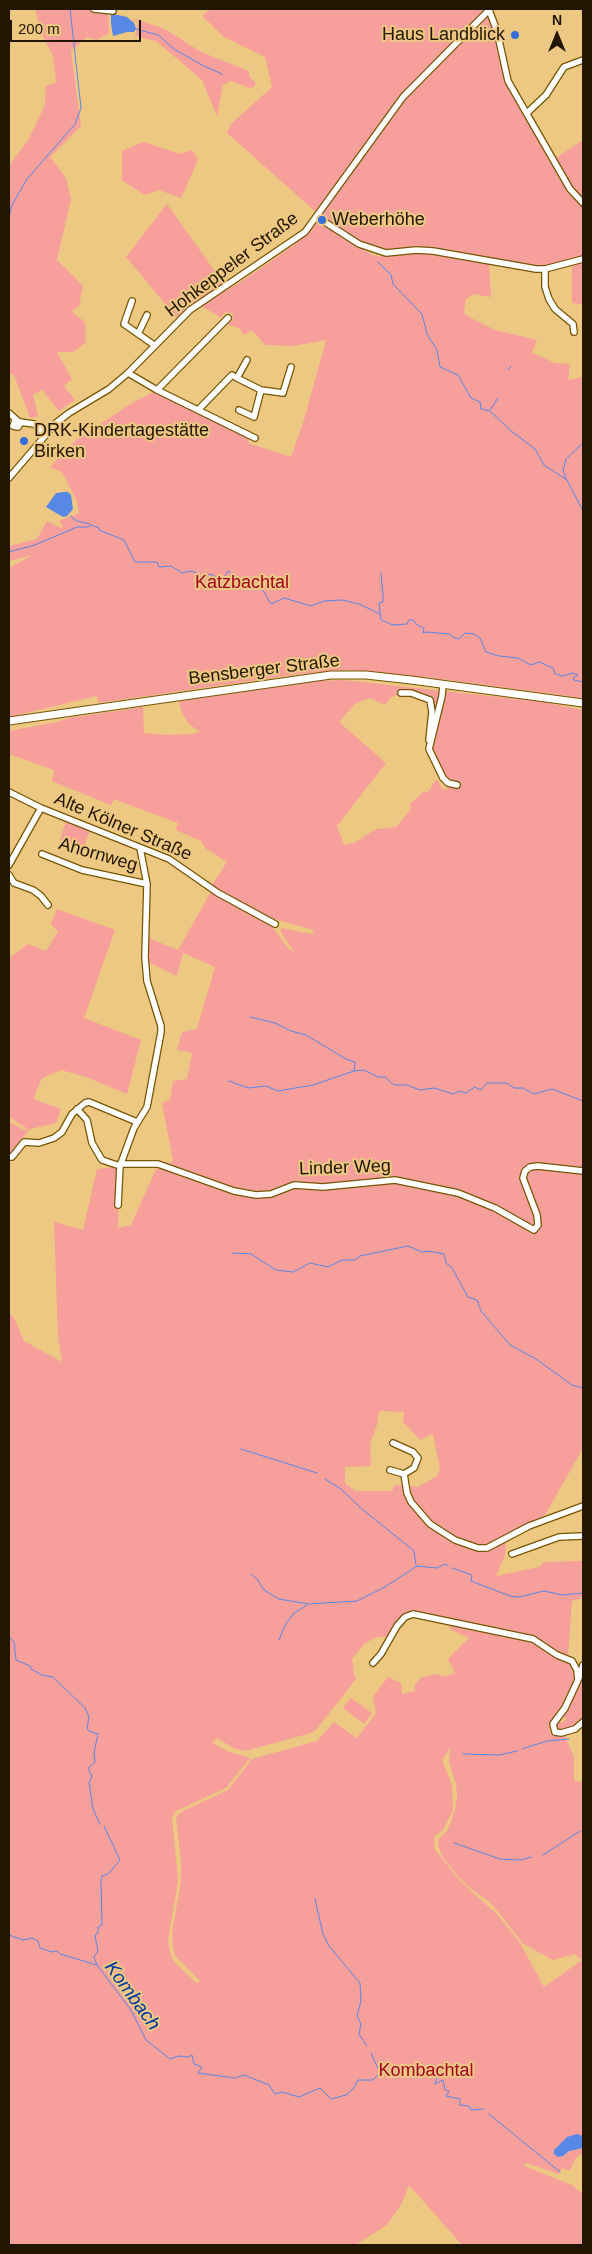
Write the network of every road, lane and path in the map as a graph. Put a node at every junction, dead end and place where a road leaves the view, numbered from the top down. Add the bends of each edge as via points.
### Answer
1 (94, 9) edge
2 (490, 9) edge
3 (112, 11) dead end
4 (583, 60) edge
5 (527, 113) junction
6 (583, 203) edge
7 (317, 216) junction
8 (583, 259) edge
9 (546, 269) junction
10 (132, 301) dead end
11 (147, 315) dead end
12 (228, 318) dead end
13 (574, 332) dead end
14 (138, 334) junction
15 (154, 345) junction
16 (247, 360) dead end
17 (291, 366) dead end
18 (128, 373) junction
19 (237, 378) junction
20 (157, 390) junction
21 (261, 390) junction
22 (199, 409) junction
23 (239, 410) dead end
24 (9, 414) edge
25 (14, 423) edge
26 (45, 434) junction
27 (256, 438) dead end
28 (9, 478) edge
29 (443, 684) junction
30 (401, 693) dead end
31 (583, 703) edge
32 (9, 721) edge
33 (429, 745) junction
34 (457, 784) dead end
35 (9, 792) edge
36 (41, 808) junction
37 (140, 848) junction
38 (42, 854) dead end
39 (9, 864) edge
40 (9, 876) edge
41 (147, 884) junction
42 (48, 905) dead end
43 (275, 924) dead end
44 (77, 1109) junction
45 (138, 1122) junction
46 (9, 1157) edge
47 (120, 1165) junction
48 (583, 1171) edge
49 (118, 1205) dead end
50 (393, 1443) dead end
51 (390, 1470) dead end
52 (404, 1474) junction
53 (583, 1506) edge
54 (583, 1536) edge
55 (512, 1554) dead end
56 (373, 1663) dead end
57 (583, 1665) edge
58 (578, 1680) junction
59 (583, 1722) edge

1 - 3 street
2 - 5 street via 500,39 506,77
2 - 7 street, Hohkeppeler Straße via 403,97
4 - 5 street via 564,67 546,95
5 - 6 street via 570,189
7 - 9 street via 359,244 386,253 433,251 526,269
7 - 15 street, Hohkeppeler Straße via 294,241 190,310
8 - 9 street
9 - 13 street via 545,287 549,299 572,324
10 - 14 street via 124,324
11 - 14 street
12 - 20 street
14 - 15 street
15 - 18 street, Hohkeppeler Straße
16 - 19 street
17 - 21 street via 283,393
18 - 20 street
18 - 26 street, Hohkeppeler Straße via 109,389 69,413
19 - 21 street
19 - 22 street via 232,376
20 - 22 street
21 - 23 street via 254,418
22 - 27 street
24 - 25 street
25 - 26 street via 34,424
26 - 28 street, Hohkeppeler Straße
29 - 31 main road, Bensberger Straße
29 - 32 main road, Bensberger Straße via 331,675
29 - 33 street
30 - 33 street via 430,700
33 - 34 street via 443,778 448,783
35 - 36 street, Alte Kölner Straße
36 - 37 street, Alte Kölner Straße
36 - 39 street
37 - 41 street
37 - 43 street, Alte Kölner Straße via 178,864 218,893
38 - 41 street, Ahornweg via 82,870
40 - 42 street via 14,883 41,896
41 - 45 street via 146,975 161,1032 148,1103
44 - 45 street via 89,1102
44 - 46 street via 62,1132 54,1138 39,1143 24,1142
44 - 47 street via 87,1120 92,1143 102,1160
45 - 47 street
47 - 48 street, Linder Weg via 158,1164 234,1191 256,1195 271,1194 294,1185 323,1187 395,1180 458,1192 534,1230 538,1225 537,1215 524,1182 525,1171 538,1166
47 - 49 street
50 - 52 street via 416,1453 418,1458 414,1468
51 - 52 street
52 - 53 street via 407,1493 420,1514 448,1536 478,1548 487,1548 529,1526
54 - 55 street via 559,1537
56 - 58 street via 396,1626 413,1614 533,1638 575,1664
57 - 58 street
58 - 59 street via 553,1728 561,1733 575,1729

